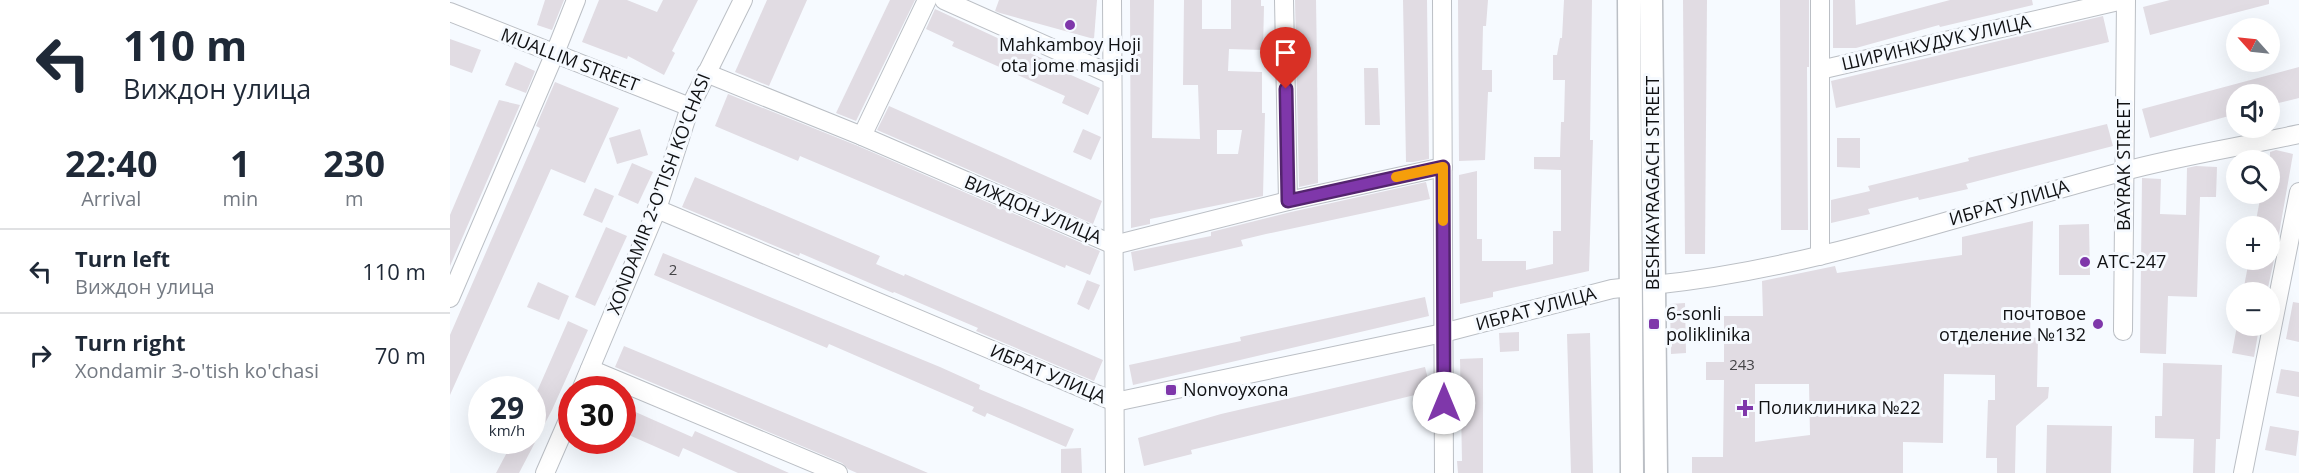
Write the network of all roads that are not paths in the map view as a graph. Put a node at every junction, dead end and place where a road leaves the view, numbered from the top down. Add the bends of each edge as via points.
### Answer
1 (576, 0) edge
2 (743, 0) edge
3 (927, 0) edge
4 (944, 0) edge
5 (1112, 0) edge
6 (1284, 0) edge
7 (1442, 0) edge
8 (1629, 0) edge
9 (1652, 0) edge
10 (1820, 0) edge
11 (2125, 0) edge
12 (450, 12) edge
13 (555, 53) junction
14 (1820, 70) junction
15 (706, 73) junction
16 (1112, 75) junction
17 (690, 107) junction
18 (2299, 134) edge
19 (862, 136) junction
20 (1443, 167) junction
21 (2124, 171) junction
22 (2299, 192) edge
23 (1288, 201) junction
24 (657, 209) junction
25 (1114, 245) junction
26 (1820, 256) junction
27 (1642, 286) junction
28 (450, 298) edge
29 (2124, 331) dead end
30 (1443, 333) junction
31 (590, 369) junction
32 (587, 376) edge
33 (1115, 402) junction
34 (558, 443) edge
35 (545, 473) edge
36 (838, 473) edge
37 (1115, 473) edge
38 (1444, 473) edge
39 (1632, 473) edge
40 (1656, 473) edge
41 (2243, 473) edge

1 - 13 street
2 - 15 street, XONDAMIR 2-O'TISH KO'CHASI
3 - 19 street
4 - 16 street
5 - 16 street
6 - 23 street
7 - 20 street
8 - 27 main road, BESHKAYRAGACH STREET
9 - 27 main road, BESHKAYRAGACH STREET
10 - 14 street
11 - 14 street, ШИРИНКУДУК УЛИЦА
11 - 21 street, BAYRAK STREET
12 - 13 street, MUALLIM STREET
13 - 17 street, MUALLIM STREET
13 - 28 street
14 - 26 street
15 - 17 street, XONDAMIR 2-O'TISH KO'CHASI
15 - 19 street, ВИЖДОН УЛИЦА
16 - 25 street
17 - 24 street, XONDAMIR 2-O'TISH KO'CHASI
18 - 21 street, ИБРАТ УЛИЦА
19 - 25 street, ВИЖДОН УЛИЦА
20 - 23 street, ВИЖДОН УЛИЦА
20 - 30 street
21 - 26 street, ИБРАТ УЛИЦА
21 - 29 street, BAYRAK STREET
22 - 41 street
23 - 25 street, ВИЖДОН УЛИЦА
24 - 31 street, XONDAMIR 2-O'TISH KO'CHASI
24 - 33 street, ИБРАТ УЛИЦА
25 - 33 street
26 - 27 street, ИБРАТ УЛИЦА via 1730,276
27 - 30 street, ИБРАТ УЛИЦА via 1612,289
27 - 39 main road, BESHKAYRAGACH STREET
27 - 40 main road, BESHKAYRAGACH STREET
30 - 33 street, ИБРАТ УЛИЦА
30 - 38 street
31 - 32 street, XONDAMIR 2-O'TISH KO'CHASI
31 - 36 street
33 - 37 street
34 - 35 street

